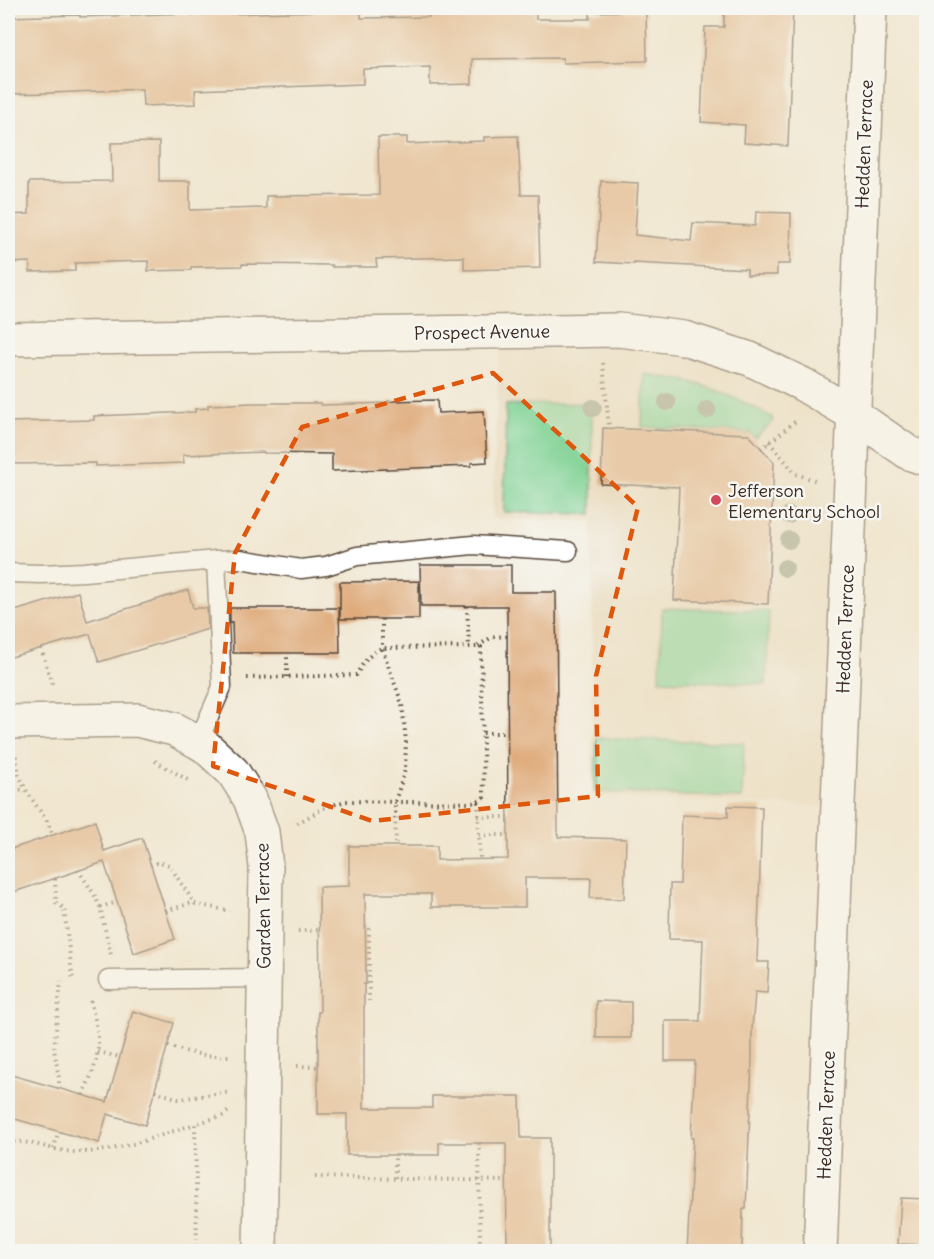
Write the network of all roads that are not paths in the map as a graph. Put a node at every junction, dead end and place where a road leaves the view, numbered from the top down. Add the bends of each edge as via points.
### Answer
1 (870, 8) edge
2 (8, 339) edge
3 (853, 414) junction
4 (927, 459) edge
5 (568, 551) dead end
6 (216, 560) junction
7 (8, 573) edge
8 (8, 722) edge
9 (198, 742) junction
10 (264, 978) junction
11 (112, 980) road end
12 (260, 1251) edge
13 (820, 1251) edge

1 - 3 street, Hedden Terrace
2 - 3 street, Prospect Avenue via 619,330 684,338 750,359
3 - 4 street, Prospect Avenue via 909,453
3 - 13 street, Hedden Terrace
5 - 6 lane via 473,545 357,556 301,569 240,559
6 - 7 lane via 84,572
6 - 9 lane via 222,687
8 - 9 street, Garden Terrace via 137,720 174,729
9 - 10 street, Garden Terrace via 233,772 250,799 262,832 266,867
10 - 11 lane
10 - 12 street, Garden Terrace

